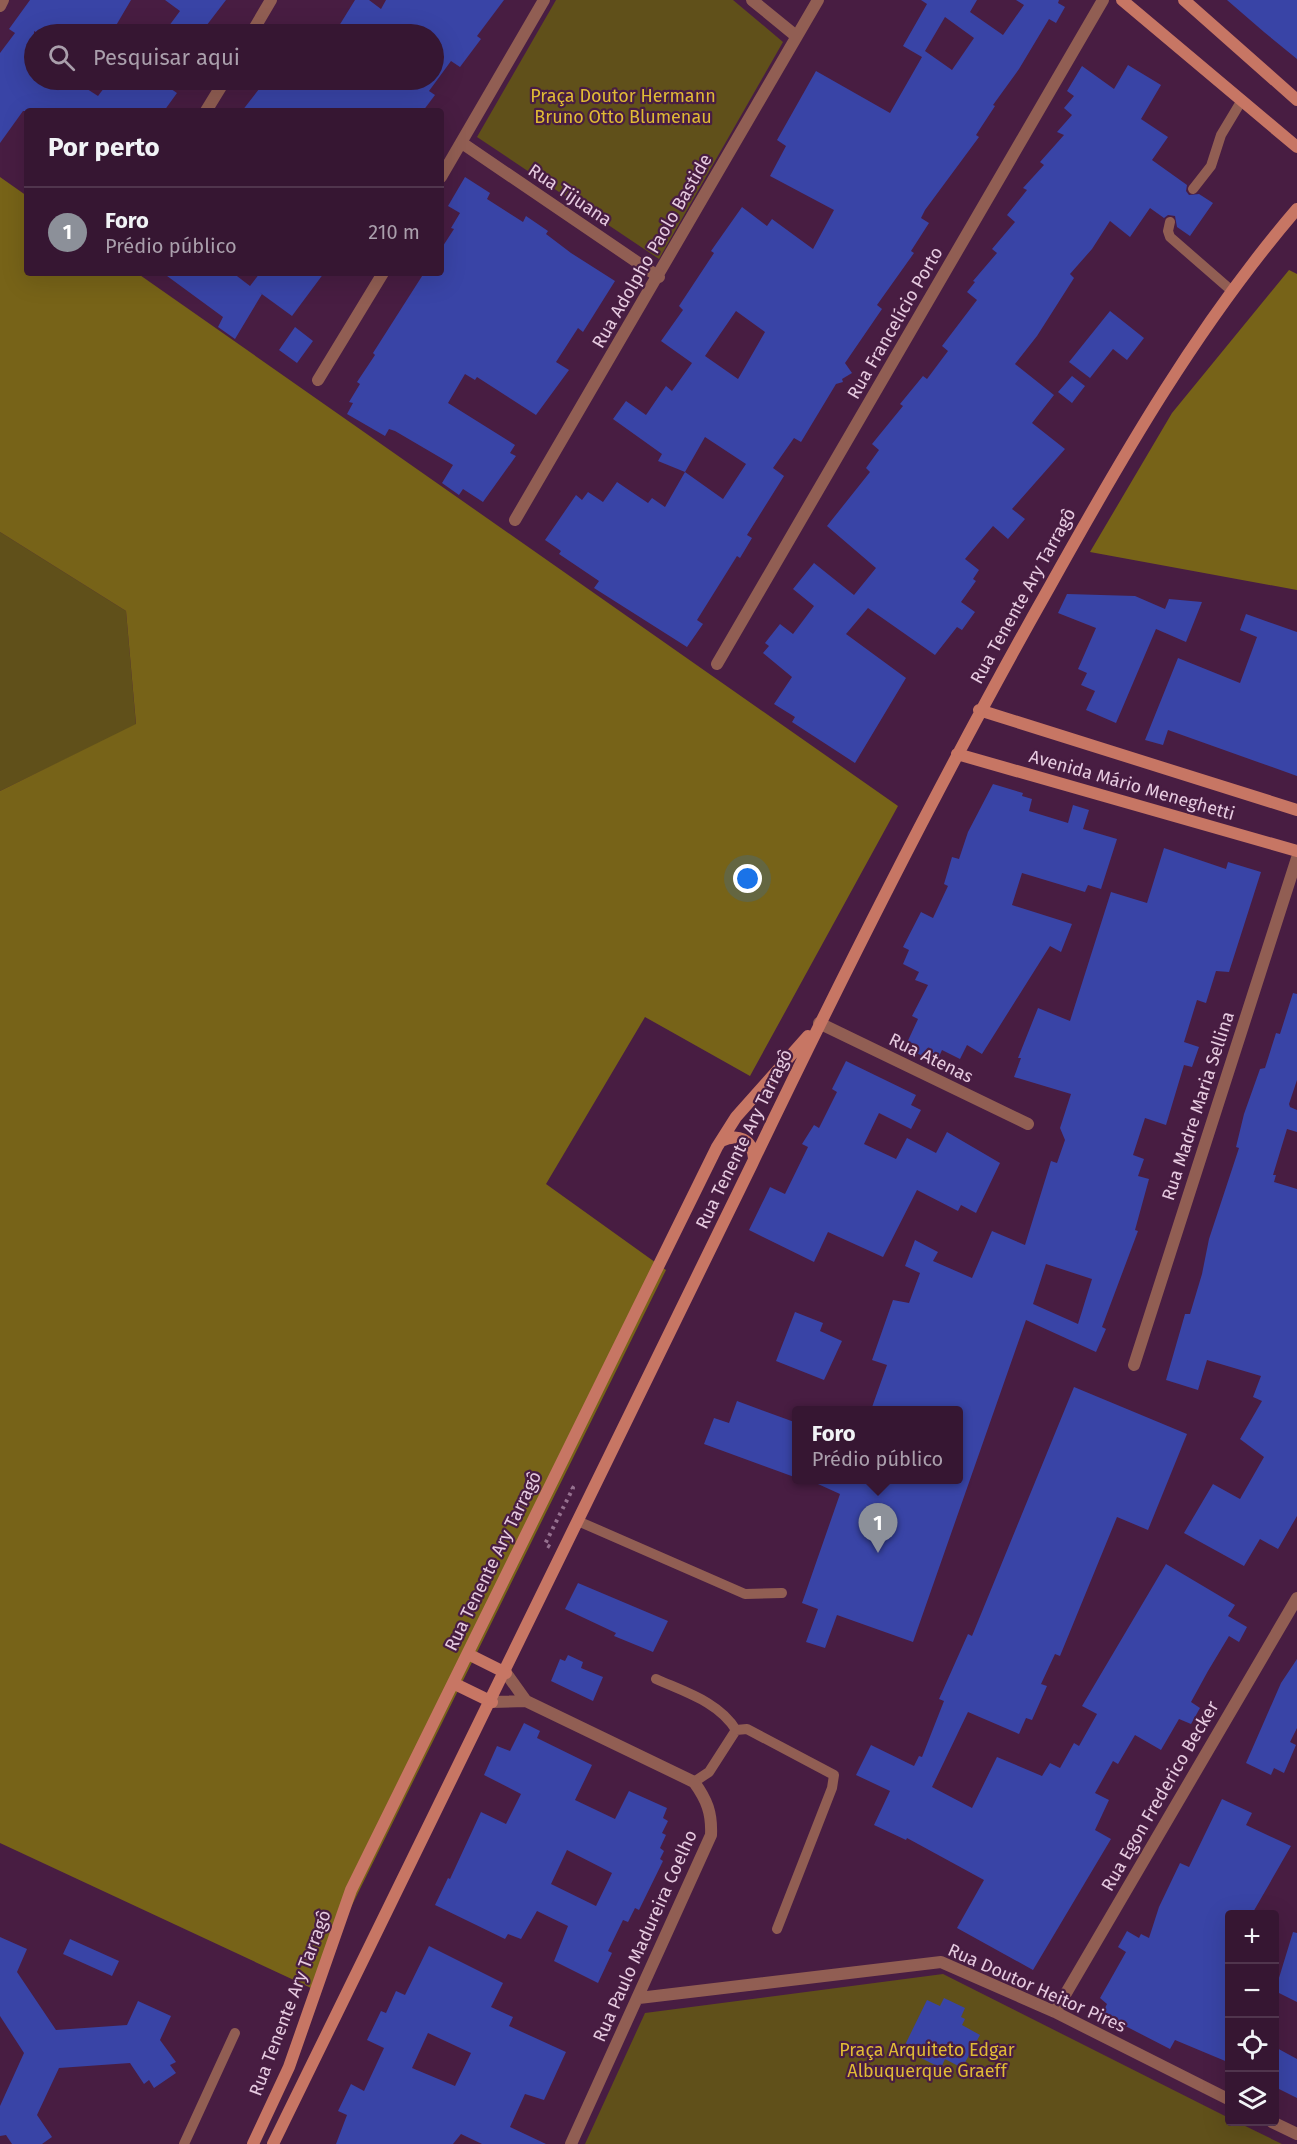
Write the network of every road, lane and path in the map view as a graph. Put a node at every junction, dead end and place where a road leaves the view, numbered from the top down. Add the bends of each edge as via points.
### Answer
1 (3, 0) edge
2 (271, 0) edge
3 (544, 0) edge
4 (752, 0) edge
5 (818, 0) edge
6 (1103, 0) edge
7 (1122, 0) edge
8 (1184, 0) edge
9 (0, 6) edge
10 (257, 24) edge
11 (796, 36) junction
12 (219, 90) edge
13 (1242, 100) junction
14 (1297, 100) edge
15 (208, 108) edge
16 (462, 143) junction
17 (1297, 147) edge
18 (444, 172) edge
19 (1193, 189) dead end
20 (1297, 208) edge
21 (1170, 222) dead end
22 (381, 276) edge
23 (659, 276) junction
24 (1232, 291) junction
25 (318, 380) dead end
26 (515, 520) dead end
27 (717, 664) dead end
28 (980, 710) junction
29 (957, 754) junction
30 (1297, 810) edge
31 (1297, 851) edge
32 (1297, 858) edge
33 (819, 1023) junction
34 (1028, 1124) dead end
35 (721, 1141) junction
36 (754, 1158) junction
37 (1134, 1365) dead end
38 (554, 1478) junction
39 (580, 1522) junction
40 (564, 1554) junction
41 (782, 1593) dead end
42 (1297, 1598) edge
43 (468, 1654) junction
44 (506, 1673) junction
45 (656, 1679) dead end
46 (453, 1683) junction
47 (526, 1701) junction
48 (492, 1702) junction
49 (736, 1730) junction
50 (694, 1782) junction
51 (777, 1929) dead end
52 (639, 1998) junction
53 (1055, 2012) junction
54 (235, 2033) dead end
55 (1225, 2097) edge
56 (1279, 2125) edge
57 (1297, 2134) edge
58 (184, 2144) edge
59 (253, 2144) edge
60 (273, 2144) edge
61 (571, 2144) edge

1 - 9 street
2 - 10 street
3 - 16 street
4 - 11 street
5 - 11 street, Rua Adolpho Paolo Bastide
6 - 27 street, Rua Francelício Porto
7 - 13 main road
8 - 14 main road
11 - 23 street, Rua Adolpho Paolo Bastide
12 - 15 street
13 - 17 main road
13 - 19 lane via 1221,135 1211,166
16 - 18 street
16 - 23 street, Rua Tijuana
20 - 24 main road, Rua Tenente Ary Tarragô
21 - 24 lane via 1170,237
22 - 25 street
23 - 26 street, Rua Adolpho Paolo Bastide
24 - 28 main road, Rua Tenente Ary Tarragô via 1121,460
28 - 29 main road, Rua Tenente Ary Tarragô
28 - 30 main road, Avenida Mário Meneghetti
29 - 31 main road, Avenida Mário Meneghetti
29 - 33 main road, Rua Tenente Ary Tarragô
32 - 37 street, Rua Madre Maria Sellina
33 - 34 street, Rua Atenas
33 - 35 main road, Rua Tenente Ary Tarragô via 736,1117
33 - 36 main road, Rua Tenente Ary Tarragô
35 - 36 main road via 738,1137 748,1141
35 - 38 main road, Rua Tenente Ary Tarragô
36 - 39 main road, Rua Tenente Ary Tarragô
38 - 40 path via 573,1488 545,1544
38 - 43 main road, Rua Tenente Ary Tarragô
39 - 40 main road, Rua Tenente Ary Tarragô
39 - 41 lane via 745,1594
40 - 44 main road, Rua Tenente Ary Tarragô
42 - 53 street, Rua Egon Frederico Becker
43 - 44 main road
43 - 46 main road, Rua Tenente Ary Tarragô
44 - 47 street
44 - 48 main road, Rua Tenente Ary Tarragô
45 - 49 lane via 703,1700 728,1717
46 - 48 main road
46 - 59 main road, Rua Tenente Ary Tarragô via 351,1890 289,2067
47 - 48 street
47 - 50 street
48 - 60 main road, Rua Tenente Ary Tarragô
49 - 50 lane via 709,1772
49 - 51 lane via 747,1729 834,1775
50 - 52 street, Rua Paulo Madureira Coelho via 712,1815 711,1835
52 - 53 street, Rua Doutor Heitor Pires via 941,1962
52 - 61 street, Rua Paulo Madureira Coelho
53 - 55 street, Rua Doutor Heitor Pires
54 - 58 lane
56 - 57 street

